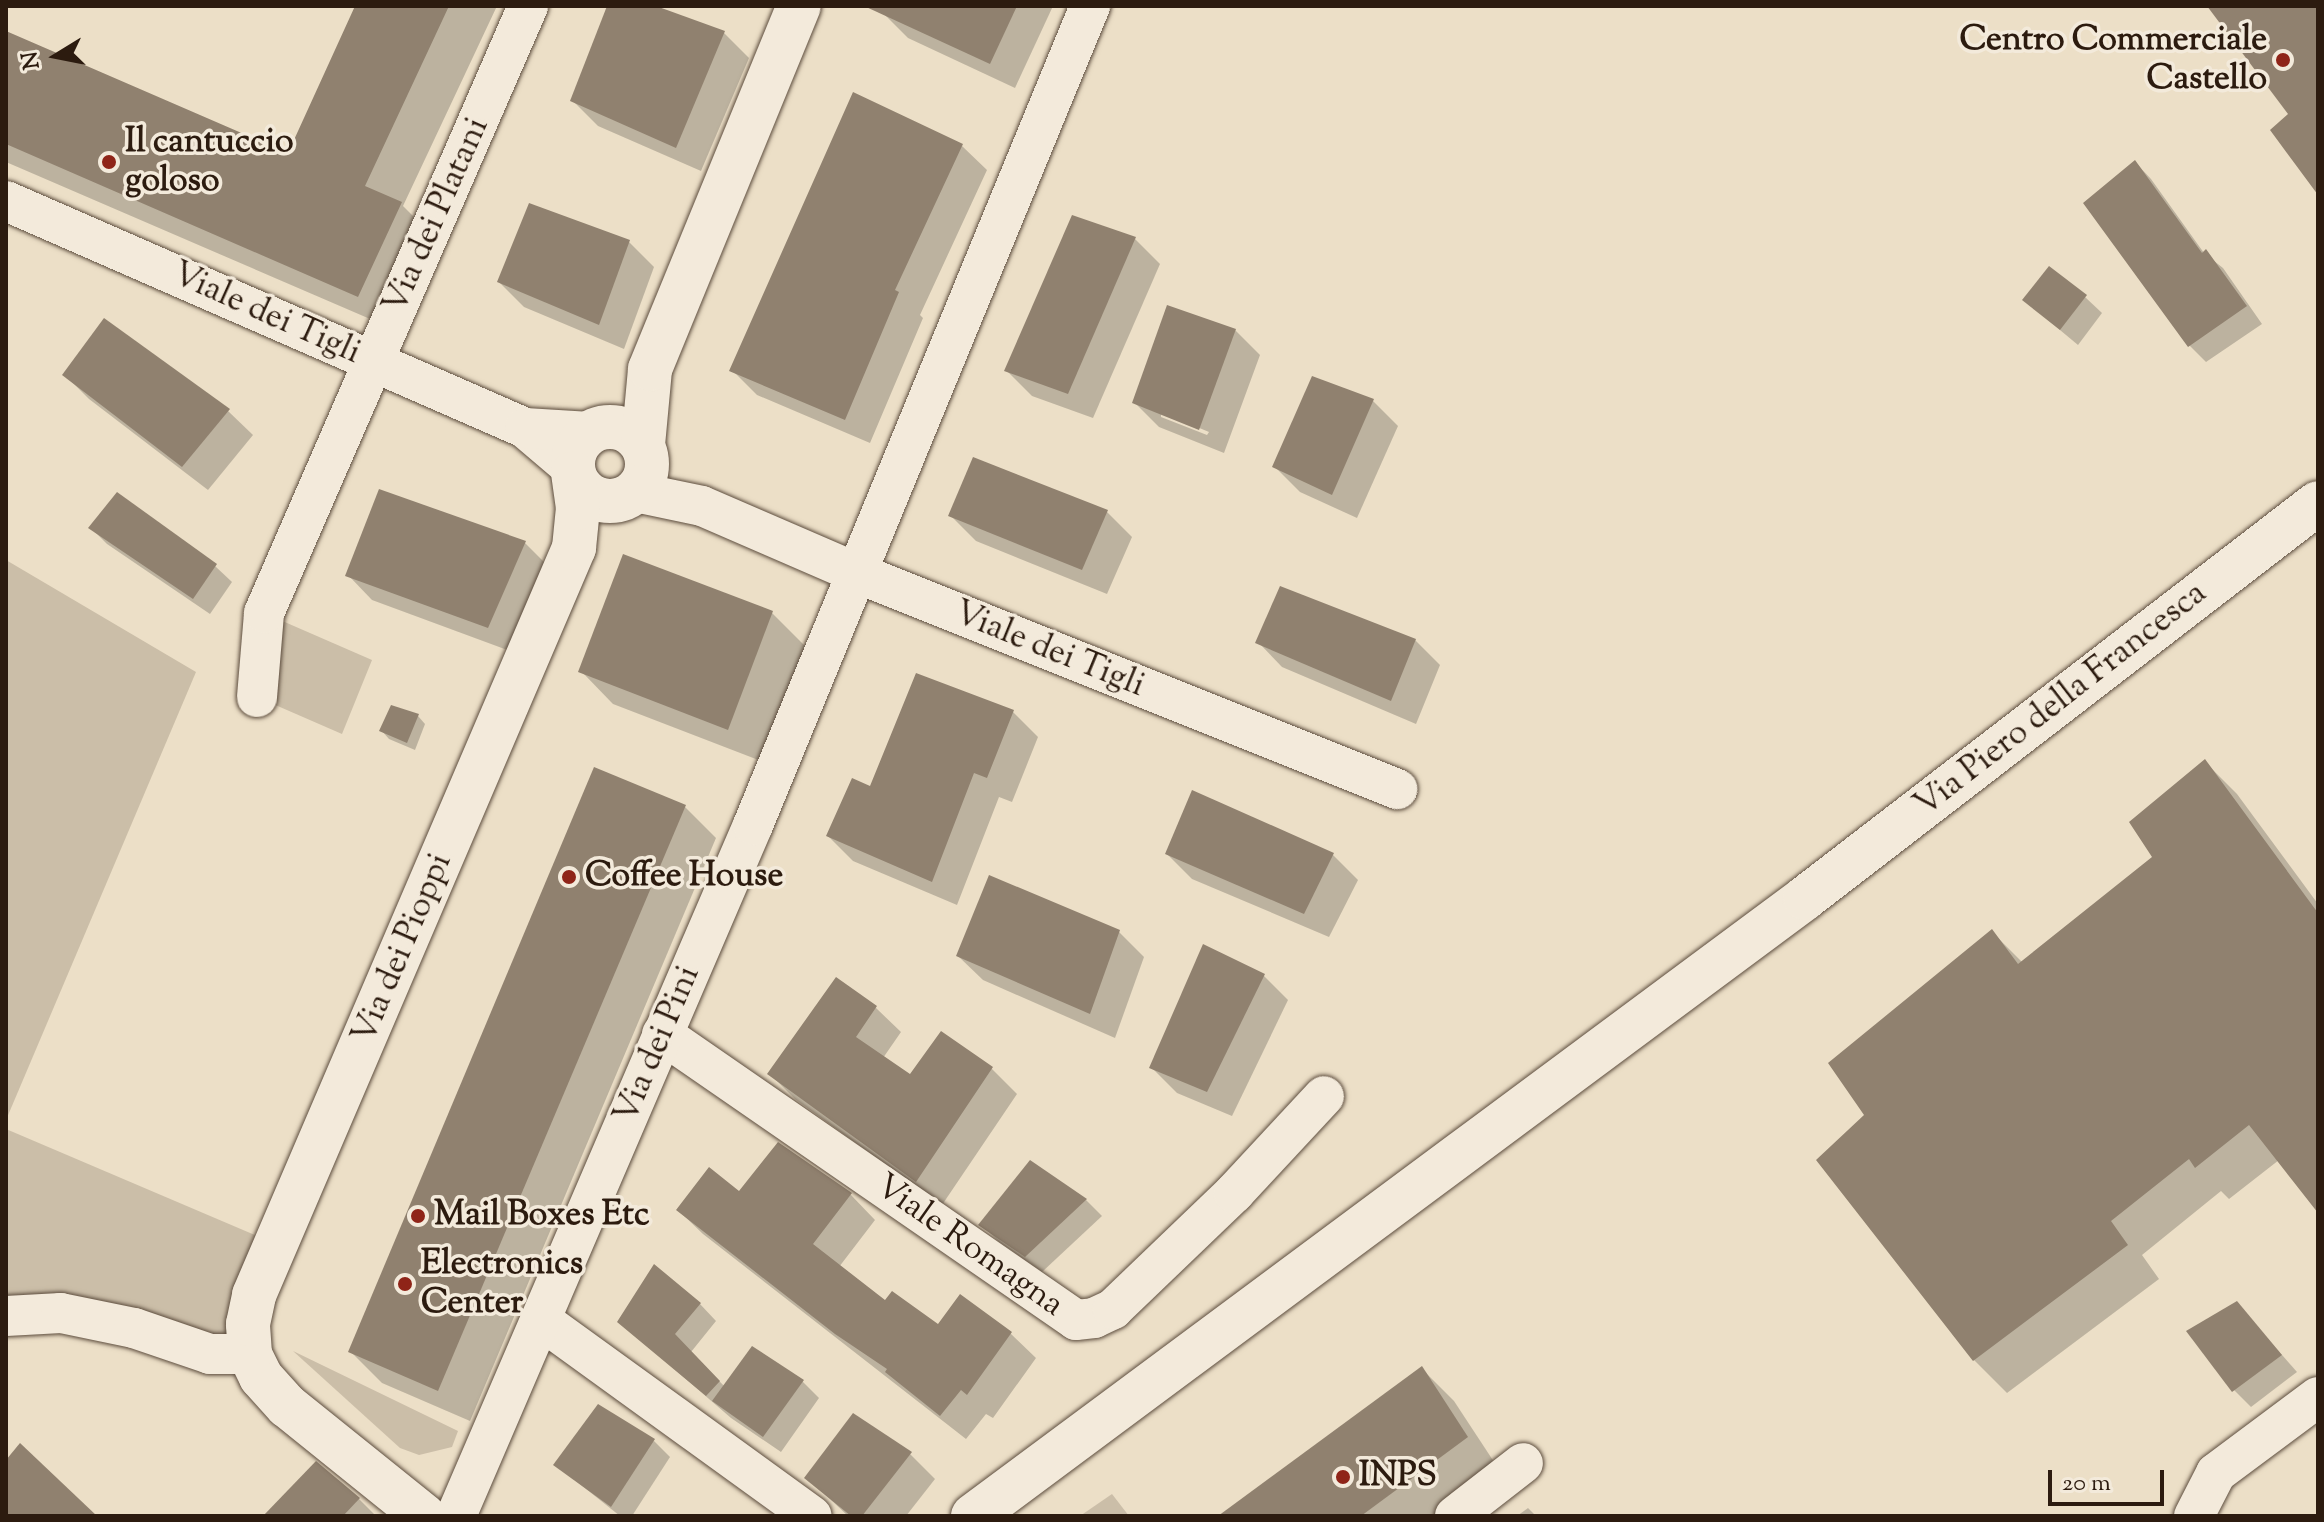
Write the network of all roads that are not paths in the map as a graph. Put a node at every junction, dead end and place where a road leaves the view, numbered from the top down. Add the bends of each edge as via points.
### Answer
1 (528, 6) edge
2 (799, 6) edge
3 (1090, 6) edge
4 (6, 201) edge
5 (373, 361) junction
6 (650, 369) junction
7 (584, 450) junction
8 (637, 476) junction
9 (2318, 503) edge
10 (2318, 518) edge
11 (2272, 538) junction
12 (574, 548) junction
13 (857, 573) junction
14 (257, 697) dead end
15 (1397, 789) dead end
16 (662, 1034) junction
17 (1324, 1096) dead end
18 (6, 1316) edge
19 (541, 1320) junction
20 (250, 1354) junction
21 (2318, 1397) edge
22 (1523, 1463) dead end
23 (424, 1516) edge
24 (456, 1516) edge
25 (812, 1516) edge
26 (973, 1516) edge
27 (1455, 1516) edge
28 (2194, 1516) edge

1 - 5 street, Via dei Platani
2 - 6 street
3 - 13 street
4 - 5 street, Viale dei Tigli
5 - 7 street, Viale dei Tigli
5 - 14 street, Via dei Platani via 264,613
6 - 7 street
6 - 8 street
7 - 8 street, Viale dei Tigli via 625,429
7 - 8 street, Viale dei Tigli via 578,484 595,499 607,502
7 - 12 street, Via dei Pioppi
8 - 12 street, Via dei Pioppi
8 - 13 street, Viale dei Tigli
9 - 11 street, Via Piero della Francesca
10 - 11 street
11 - 26 street, Via Piero della Francesca via 1805,898
12 - 20 street, Via dei Pioppi via 254,1295 248,1324
13 - 15 street, Viale dei Tigli
13 - 16 street, Via dei Pini
16 - 17 street, Viale Romagna via 1076,1320 1113,1309 1234,1193
16 - 19 street, Via dei Pini
18 - 20 street via 61,1313 134,1328 210,1354
19 - 24 street, Via dei Pini
19 - 25 street
20 - 23 street via 261,1377 287,1406
21 - 28 street via 2216,1473
22 - 27 street

